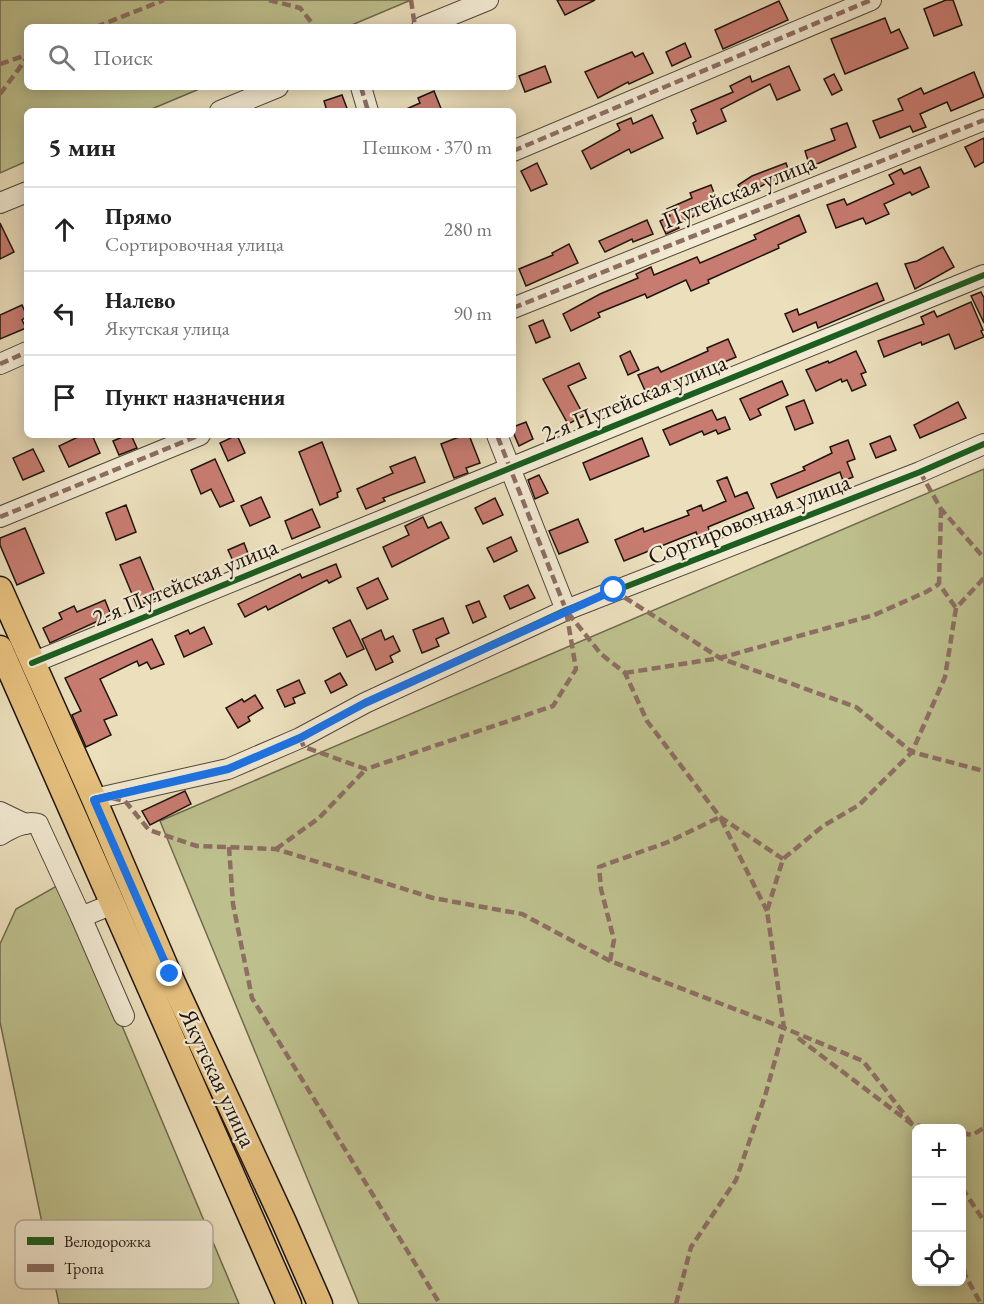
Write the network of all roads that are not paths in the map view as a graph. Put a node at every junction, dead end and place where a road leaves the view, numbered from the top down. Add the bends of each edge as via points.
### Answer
1 (488, 0) edge
2 (871, 0) edge
3 (429, 24) edge
4 (271, 90) edge
5 (362, 90) edge
6 (227, 108) edge
7 (367, 108) edge
8 (984, 120) edge
9 (516, 150) edge
10 (24, 193) edge
11 (0, 203) edge
12 (984, 274) edge
13 (516, 307) edge
14 (24, 353) edge
15 (0, 364) edge
16 (193, 438) edge
17 (498, 438) edge
18 (984, 444) edge
19 (512, 468) junction
20 (0, 517) edge
21 (0, 589) edge
22 (566, 610) junction
23 (0, 648) edge
24 (32, 663) junction
25 (8, 687) edge
26 (94, 800) junction
27 (0, 813) edge
28 (25, 824) junction
29 (0, 835) edge
30 (113, 904) junction
31 (81, 917) junction
32 (124, 1016) dead end
33 (289, 1304) edge
34 (320, 1304) edge

1 - 3 street
2 - 9 street
4 - 6 street
5 - 7 street
8 - 13 street, Путейская улица
10 - 11 street
12 - 19 street, 2-я Путейская улица
14 - 15 street
16 - 20 street
17 - 19 street
18 - 22 street, Сортировочная улица
19 - 22 street
19 - 24 street, 2-я Путейская улица
21 - 24 main road, Якутская улица
22 - 26 street, Сортировочная улица via 228,769
23 - 25 main road, Якутская улица
24 - 26 main road, Якутская улица
25 - 30 main road, Якутская улица
26 - 34 main road, Якутская улица
27 - 28 street
28 - 29 street
28 - 31 street via 35,822 42,829
30 - 31 street
30 - 33 main road, Якутская улица
31 - 32 street

